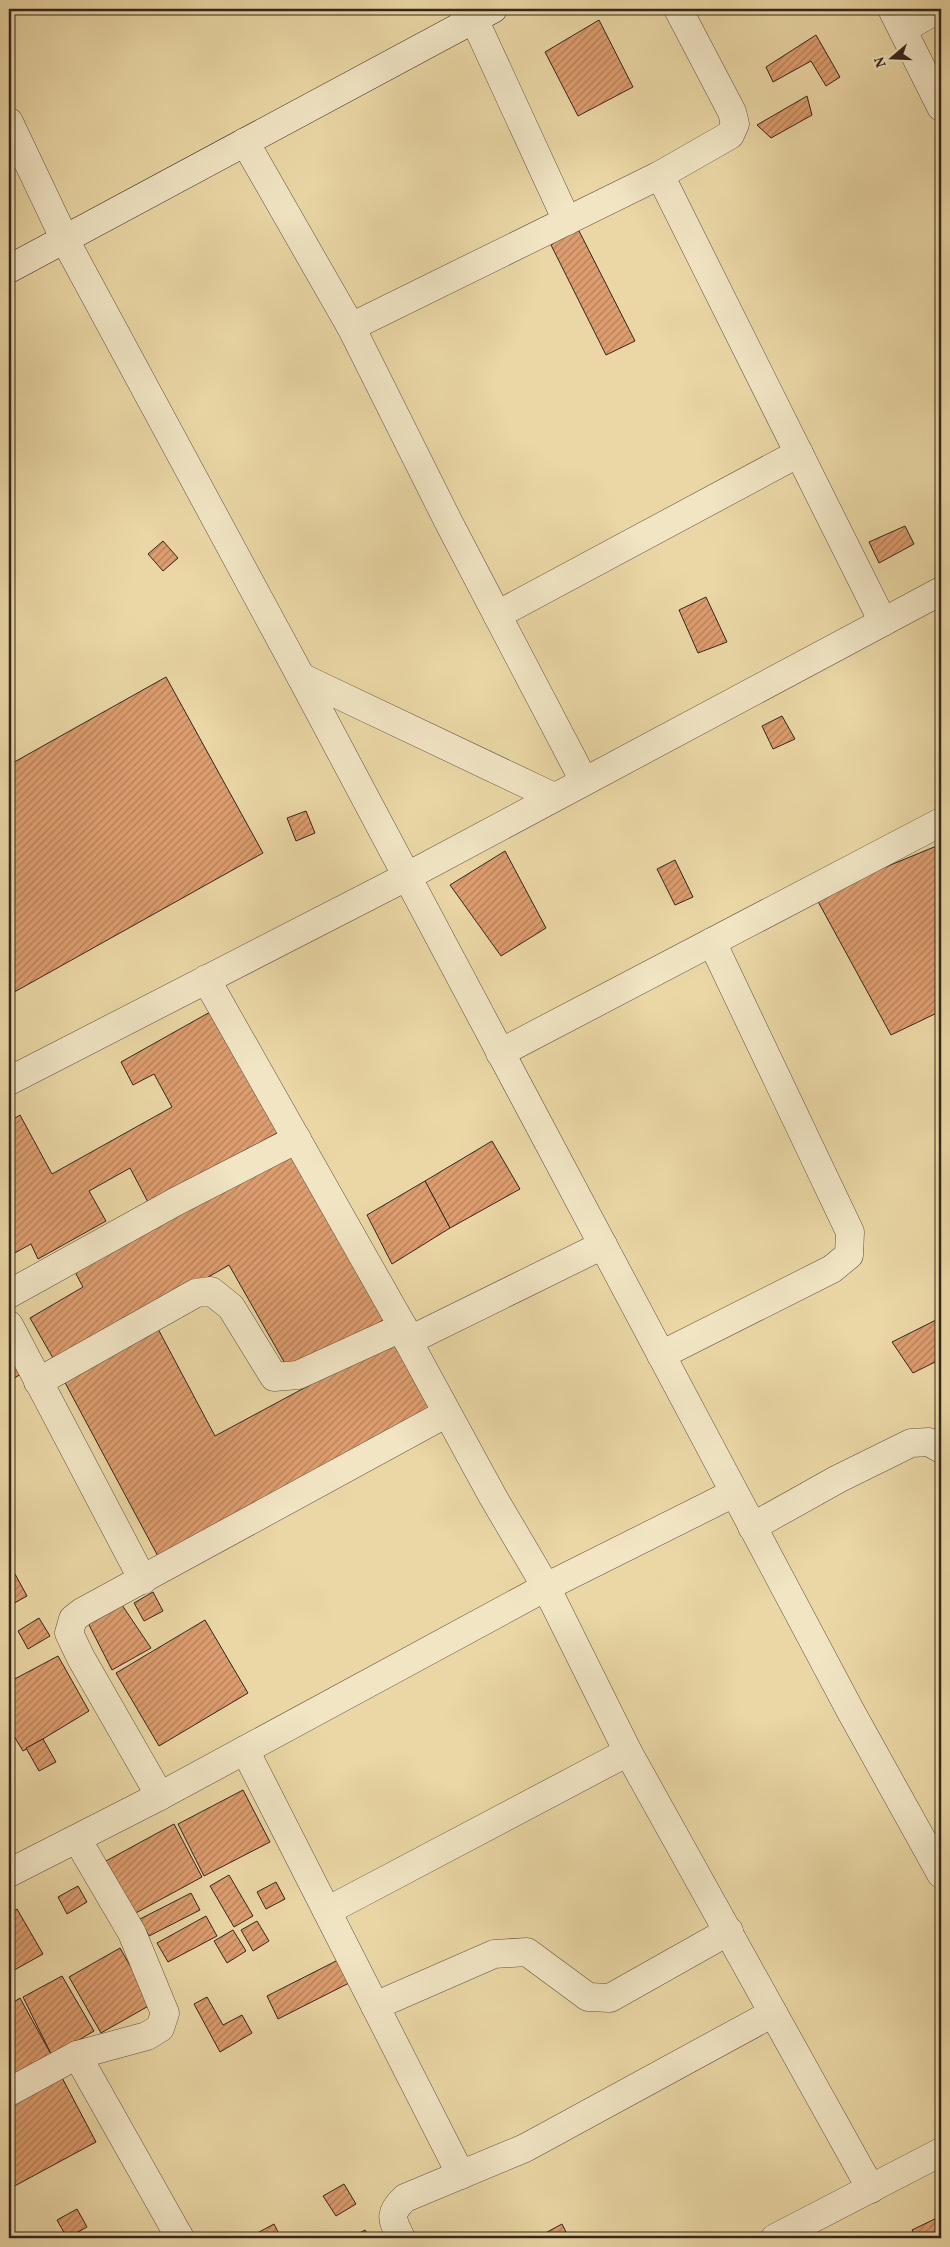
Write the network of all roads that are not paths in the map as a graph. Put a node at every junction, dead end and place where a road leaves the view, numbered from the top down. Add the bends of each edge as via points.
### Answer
1 (678, 9) edge
2 (938, 9) edge
3 (476, 11) edge
4 (898, 19) edge
5 (941, 107) edge
6 (9, 122) edge
7 (245, 142) junction
8 (660, 175) junction
9 (567, 221) junction
10 (65, 240) junction
11 (9, 269) edge
12 (351, 327) junction
13 (798, 453) junction
14 (941, 591) edge
15 (497, 615) junction
16 (883, 622) junction
17 (301, 677) junction
18 (584, 781) junction
19 (554, 797) junction
20 (941, 822) edge
21 (406, 877) junction
22 (712, 942) junction
23 (206, 979) junction
24 (500, 1053) junction
25 (9, 1081) edge
26 (297, 1139) junction
27 (603, 1245) junction
28 (9, 1294) edge
29 (9, 1325) edge
30 (405, 1334) junction
31 (661, 1355) junction
32 (38, 1382) junction
33 (447, 1413) junction
34 (941, 1449) edge
35 (734, 1493) junction
36 (752, 1527) junction
37 (143, 1580) junction
38 (546, 1587) junction
39 (244, 1750) junction
40 (628, 1752) junction
41 (160, 1796) junction
42 (77, 1839) junction
43 (9, 1873) edge
44 (941, 1874) edge
45 (327, 1911) junction
46 (729, 1931) junction
47 (375, 2006) junction
48 (773, 2013) junction
49 (77, 2055) junction
50 (9, 2092) edge
51 (941, 2152) edge
52 (461, 2175) junction
53 (872, 2189) junction
54 (180, 2238) edge
55 (401, 2238) edge
56 (774, 2238) edge

1 - 8 street via 732,112 735,124 730,135
2 - 4 street
3 - 7 street
3 - 9 street
4 - 5 street
6 - 10 street
7 - 10 street
7 - 12 street
8 - 9 street
8 - 13 street
9 - 12 street
10 - 11 street
10 - 17 street
12 - 15 street
13 - 15 street
13 - 16 street
14 - 16 street
15 - 18 street
16 - 18 street
17 - 19 street
17 - 21 street
18 - 19 street
19 - 21 street
20 - 22 street
21 - 23 street
21 - 24 street
22 - 24 street
22 - 31 street via 850,1232 849,1255 832,1269
23 - 25 street
23 - 26 street
24 - 27 street
26 - 28 street
26 - 30 street
27 - 30 street
27 - 31 street
29 - 32 street
30 - 32 street via 298,1375 274,1376 231,1307 211,1291 196,1293
30 - 33 street
31 - 35 street
32 - 37 street
33 - 37 street
33 - 38 street
34 - 36 street via 929,1442 911,1443
35 - 36 street
35 - 38 street
36 - 44 street
37 - 41 street via 82,1612 73,1619 69,1633
38 - 39 street
38 - 40 street
39 - 41 street
39 - 45 street
40 - 45 street
40 - 46 street
41 - 42 street
42 - 43 street
42 - 49 street via 132,1933 165,2013 160,2028 147,2036
45 - 47 street
46 - 47 street via 610,1998 588,1997 527,1952 494,1954
46 - 48 street
47 - 52 street
48 - 52 street via 525,2148
48 - 53 street
49 - 50 street
49 - 54 street
51 - 53 street
52 - 55 street via 406,2198 395,2207 393,2221
53 - 56 street

